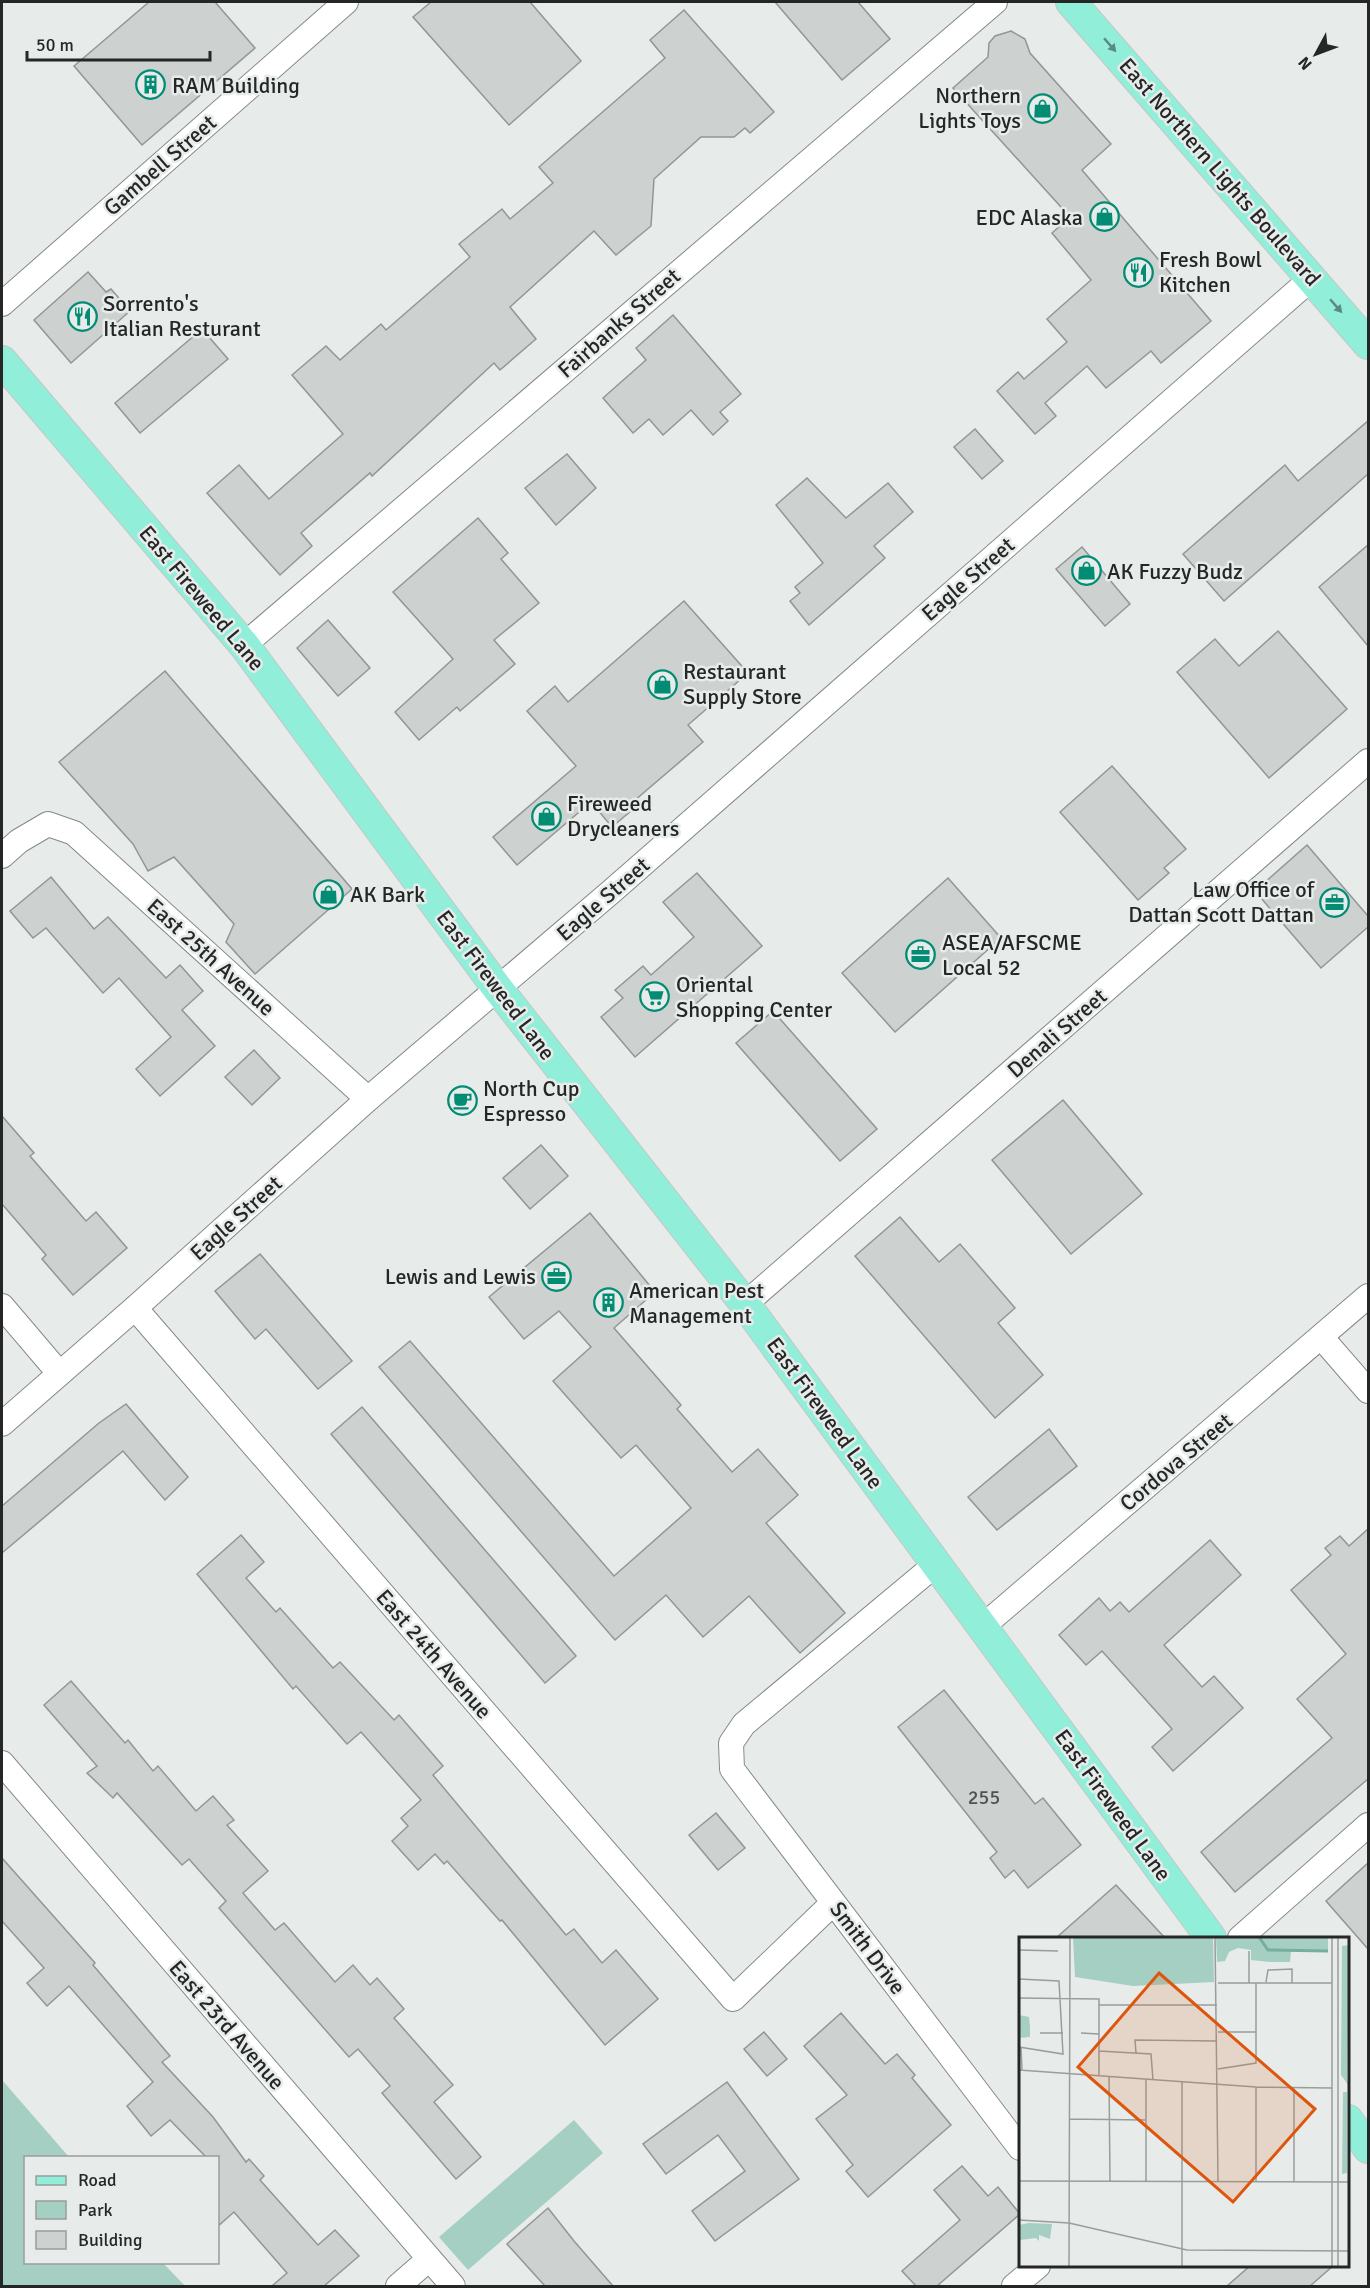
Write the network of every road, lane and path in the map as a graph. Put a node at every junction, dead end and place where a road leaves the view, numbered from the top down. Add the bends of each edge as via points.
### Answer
1 (346, 2) edge
2 (995, 2) edge
3 (1071, 2) edge
4 (1312, 278) junction
5 (2, 304) edge
6 (1368, 344) edge
7 (2, 361) edge
8 (244, 645) junction
9 (1368, 761) edge
10 (2, 856) edge
11 (498, 989) junction
12 (368, 1099) junction
13 (1368, 1296) edge
14 (745, 1304) junction
15 (2, 1306) edge
16 (135, 1308) junction
17 (1322, 1338) junction
18 (59, 1373) junction
19 (1368, 1391) edge
20 (2, 1424) edge
21 (935, 1564) junction
22 (982, 1627) junction
23 (2, 1763) edge
24 (1368, 1825) edge
25 (833, 1903) junction
26 (1210, 1937) edge
27 (1241, 1937) edge
28 (1349, 2123) edge
29 (1019, 2147) edge
30 (1368, 2148) edge
31 (429, 2259) junction
32 (1036, 2267) edge
33 (398, 2286) edge
34 (453, 2286) edge
35 (1014, 2286) edge

1 - 5 street, Gambell Street
2 - 8 street, Fairbanks Street
3 -> 4 main road, East Northern Lights Boulevard
4 -> 6 main road, East Northern Lights Boulevard
4 - 11 street, Eagle Street
7 - 8 main road, East Fireweed Lane
8 - 11 main road, East Fireweed Lane
9 - 14 street, Denali Street
10 - 12 street, East 25th Avenue via 48,824 74,833
11 - 12 street, Eagle Street
11 - 14 main road, East Fireweed Lane
12 - 16 street, Eagle Street
13 - 17 street, Cordova Street
14 - 21 main road, East Fireweed Lane
15 - 18 street
16 - 18 street, Eagle Street
16 - 25 street, East 24th Avenue via 732,1999
17 - 19 street
17 - 22 street, Cordova Street
18 - 20 street, Eagle Street
21 - 22 main road, East Fireweed Lane
21 - 25 street, Smith Drive via 744,1724 731,1743 732,1769
22 - 26 main road, East Fireweed Lane
23 - 31 street, East 23rd Avenue
24 - 27 street
25 - 29 street, Smith Drive
28 - 30 main road
31 - 33 street
31 - 34 street, East 23rd Avenue
32 - 35 street

